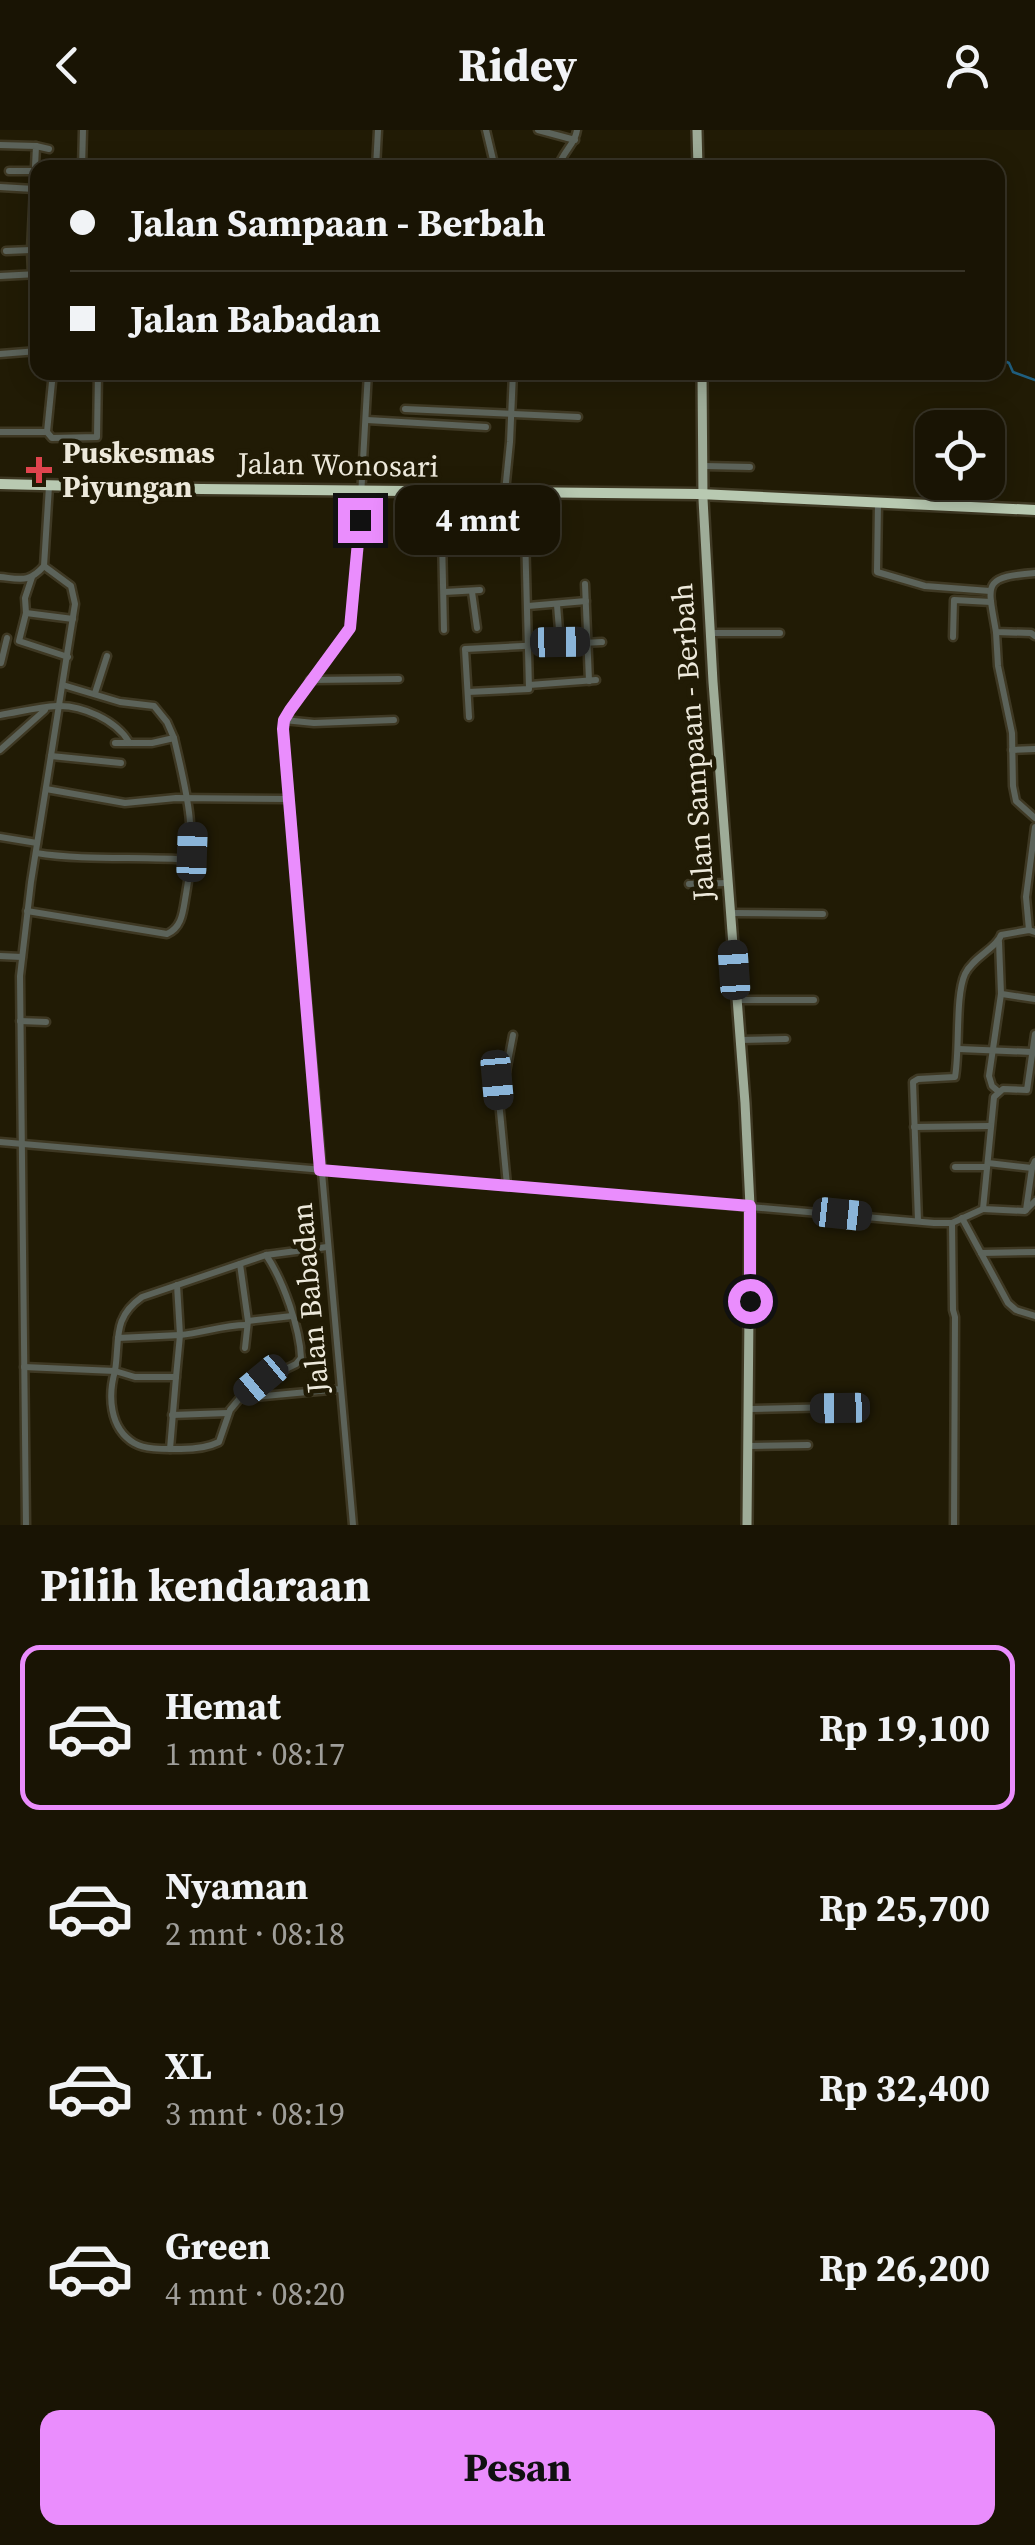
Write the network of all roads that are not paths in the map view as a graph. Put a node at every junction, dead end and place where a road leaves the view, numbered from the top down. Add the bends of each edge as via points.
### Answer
1 (83, 130) edge
2 (378, 130) edge
3 (486, 130) edge
4 (538, 130) edge
5 (577, 130) edge
6 (697, 130) edge
7 (575, 140) junction
8 (0, 145) edge
9 (36, 146) junction
10 (49, 149) dead end
11 (35, 160) edge
12 (82, 160) edge
13 (376, 160) edge
14 (493, 160) edge
15 (561, 160) edge
16 (698, 160) edge
17 (30, 170) edge
18 (8, 171) dead end
19 (0, 188) edge
20 (30, 189) edge
21 (30, 250) edge
22 (6, 251) dead end
23 (30, 274) edge
24 (0, 276) edge
25 (30, 352) edge
26 (0, 354) edge
27 (52, 380) edge
28 (98, 380) edge
29 (368, 380) edge
30 (513, 380) edge
31 (702, 380) edge
32 (405, 410) dead end
33 (464, 412) junction
34 (512, 414) junction
35 (578, 417) dead end
36 (367, 420) junction
37 (486, 427) dead end
38 (461, 429) junction
39 (0, 432) edge
40 (48, 432) junction
41 (704, 466) junction
42 (750, 467) dead end
43 (0, 484) edge
44 (50, 485) junction
45 (361, 490) junction
46 (441, 491) junction
47 (504, 492) junction
48 (524, 492) junction
49 (703, 494) junction
50 (878, 502) junction
51 (1035, 510) edge
52 (44, 566) junction
53 (1035, 573) edge
54 (0, 576) edge
55 (32, 577) junction
56 (584, 584) dead end
57 (990, 590) junction
58 (444, 592) junction
59 (586, 601) junction
60 (991, 602) junction
61 (557, 605) junction
62 (528, 606) junction
63 (26, 613) junction
64 (73, 619) junction
65 (477, 628) dead end
66 (444, 630) dead end
67 (996, 632) junction
68 (710, 633) junction
69 (780, 633) dead end
70 (3, 636) edge
71 (1035, 636) edge
72 (953, 638) dead end
73 (18, 641) junction
74 (560, 642) junction
75 (587, 642) junction
76 (602, 642) dead end
77 (529, 645) junction
78 (107, 656) dead end
79 (68, 658) junction
80 (1, 663) edge
81 (310, 680) junction
82 (398, 680) dead end
83 (62, 685) junction
84 (529, 685) junction
85 (468, 692) junction
86 (95, 694) junction
87 (59, 706) junction
88 (43, 709) junction
89 (0, 715) edge
90 (469, 717) dead end
91 (284, 720) junction
92 (394, 720) dead end
93 (174, 738) junction
94 (128, 742) junction
95 (115, 743) dead end
96 (0, 748) edge
97 (1035, 749) edge
98 (1012, 750) junction
99 (51, 756) junction
100 (121, 763) dead end
101 (46, 789) junction
102 (188, 798) junction
103 (288, 799) junction
104 (1035, 818) edge
105 (1035, 827) edge
106 (0, 837) edge
107 (37, 843) junction
108 (36, 853) junction
109 (191, 860) junction
110 (727, 883) junction
111 (689, 884) dead end
112 (27, 911) junction
113 (730, 913) junction
114 (823, 914) dead end
115 (1032, 931) edge
116 (999, 942) junction
117 (0, 956) edge
118 (22, 957) junction
119 (1001, 994) junction
120 (1035, 999) edge
121 (736, 1000) junction
122 (814, 1000) dead end
123 (20, 1021) junction
124 (46, 1022) dead end
125 (1035, 1034) edge
126 (512, 1035) dead end
127 (786, 1039) dead end
128 (740, 1040) junction
129 (1033, 1048) edge
130 (959, 1049) junction
131 (992, 1052) junction
132 (1031, 1090) edge
133 (999, 1092) junction
134 (990, 1126) junction
135 (914, 1127) junction
136 (0, 1142) edge
137 (23, 1144) junction
138 (988, 1165) junction
139 (1033, 1165) edge
140 (954, 1167) dead end
141 (320, 1170) junction
142 (508, 1185) junction
143 (1035, 1202) edge
144 (750, 1206) junction
145 (983, 1209) junction
146 (1026, 1211) junction
147 (962, 1218) junction
148 (918, 1221) junction
149 (952, 1223) junction
150 (327, 1247) junction
151 (982, 1252) junction
152 (1035, 1252) edge
153 (266, 1255) junction
154 (240, 1264) junction
155 (177, 1285) junction
156 (292, 1316) junction
157 (1035, 1316) edge
158 (247, 1323) junction
159 (180, 1335) junction
160 (118, 1338) junction
161 (245, 1348) dead end
162 (24, 1366) junction
163 (115, 1370) junction
164 (176, 1377) junction
165 (340, 1389) junction
166 (240, 1398) junction
167 (840, 1408) dead end
168 (750, 1410) junction
169 (228, 1413) junction
170 (172, 1415) junction
171 (808, 1445) dead end
172 (749, 1446) junction
173 (170, 1449) junction
174 (26, 1525) edge
175 (352, 1525) edge
176 (747, 1525) edge
177 (954, 1525) edge

1 - 12 street
2 - 13 street
3 - 14 street
4 - 7 street
5 - 7 street
6 - 16 main road
7 - 15 street
8 - 9 street
9 - 10 street
9 - 11 street
17 - 18 street
19 - 20 street
21 - 22 street
23 - 24 street
25 - 26 street
27 - 40 street
28 - 40 street via 98,438 52,438
29 - 36 street
30 - 34 street
31 - 41 main road, Jalan Sampaan - Berbah
32 - 33 street
33 - 34 street
33 - 38 street
34 - 35 street
34 - 47 street
36 - 38 street
36 - 45 street
37 - 38 street
39 - 40 street
41 - 42 street
41 - 49 main road, Jalan Sampaan - Berbah
43 - 44 highway, Jalan Wonosari
44 - 45 highway, Jalan Wonosari
44 - 52 street
45 - 46 highway, Jalan Wonosari
45 - 81 street via 350,628
46 - 47 highway, Jalan Wonosari
46 - 58 street
47 - 48 highway, Jalan Wonosari
48 - 49 highway, Jalan Wonosari
48 - 62 street
49 - 50 highway, Jalan Wonosari
49 - 68 main road, Jalan Sampaan - Berbah
50 - 51 highway, Jalan Wonosari
50 - 57 street via 877,572 926,586
52 - 55 street
52 - 64 street via 72,586
53 - 57 street via 1003,576
54 - 55 street
55 - 63 street
56 - 59 street
57 - 60 street
58 - 65 street via 476,591
58 - 66 street
59 - 61 street
59 - 75 street
60 - 67 street
60 - 72 street via 954,600
61 - 62 street
61 - 74 street
62 - 77 street
63 - 64 street
63 - 73 street
64 - 79 street
67 - 71 street
67 - 98 street
68 - 69 street
68 - 110 main road, Jalan Sampaan - Berbah
70 - 73 street
70 - 80 street
73 - 79 street
74 - 75 street
74 - 77 street
75 - 76 street
75 - 84 street via 593,681
77 - 84 street
77 - 85 street via 465,649
78 - 86 street
79 - 83 street
81 - 82 street
81 - 91 street
83 - 86 street
83 - 87 street
84 - 85 street
85 - 90 street
86 - 93 street via 154,706
87 - 88 street
87 - 94 street via 102,718
87 - 99 street
88 - 89 street
88 - 96 street
91 - 92 street
91 - 103 street, Jalan Babadan
93 - 94 street
93 - 102 street
94 - 95 street
97 - 98 street
98 - 104 street via 1016,802
99 - 100 street
99 - 101 street
101 - 102 street via 126,802
101 - 107 street
102 - 103 street
102 - 109 street
103 - 141 street, Jalan Babadan
105 - 115 street via 1026,897
106 - 107 street
107 - 108 street
108 - 109 street
108 - 112 street
109 - 112 street via 182,920 167,934
110 - 111 street
110 - 113 main road, Jalan Sampaan - Berbah
112 - 118 street
113 - 114 street
113 - 121 main road, Jalan Sampaan - Berbah
115 - 116 street via 1005,933
116 - 119 street
116 - 130 street via 964,976
117 - 118 street
118 - 123 street
119 - 120 street
119 - 131 street
121 - 122 street
121 - 128 main road, Jalan Sampaan - Berbah
123 - 124 street
123 - 137 street
125 - 129 street
126 - 142 street via 506,1072 497,1080
127 - 128 street
128 - 144 main road, Jalan Sampaan - Berbah
129 - 131 street
129 - 132 street
130 - 131 street
130 - 135 street via 956,1077 913,1082
131 - 133 street via 988,1076
132 - 133 street
133 - 134 street
134 - 135 street
134 - 138 street
135 - 148 street
136 - 137 street
137 - 141 street
137 - 162 street
138 - 139 street
138 - 140 street
138 - 145 street
139 - 146 street
141 - 142 street
141 - 150 street, Jalan Babadan
142 - 144 street
143 - 146 street
144 - 148 street
144 - 168 main road, Jalan Sampaan - Berbah
145 - 146 street
145 - 147 street
147 - 149 street
147 - 151 street
148 - 149 street
149 - 177 street
150 - 153 street
150 - 165 street, Jalan Babadan
151 - 152 street
151 - 157 street via 1008,1303
153 - 154 street
153 - 156 street
154 - 155 street
154 - 158 street
155 - 159 street
155 - 160 street via 127,1308
156 - 158 street
156 - 166 street via 300,1360
158 - 159 street
158 - 161 street
159 - 160 street
159 - 164 street
160 - 163 street
162 - 163 street
162 - 174 street
163 - 164 street
163 - 173 street via 111,1408 125,1435 146,1448
164 - 170 street
165 - 166 street
165 - 175 street, Jalan Babadan
166 - 169 street
167 - 168 street
168 - 172 main road, Jalan Sampaan - Berbah
169 - 170 street
169 - 173 street via 220,1442
170 - 173 street
171 - 172 street
172 - 176 main road, Jalan Sampaan - Berbah

